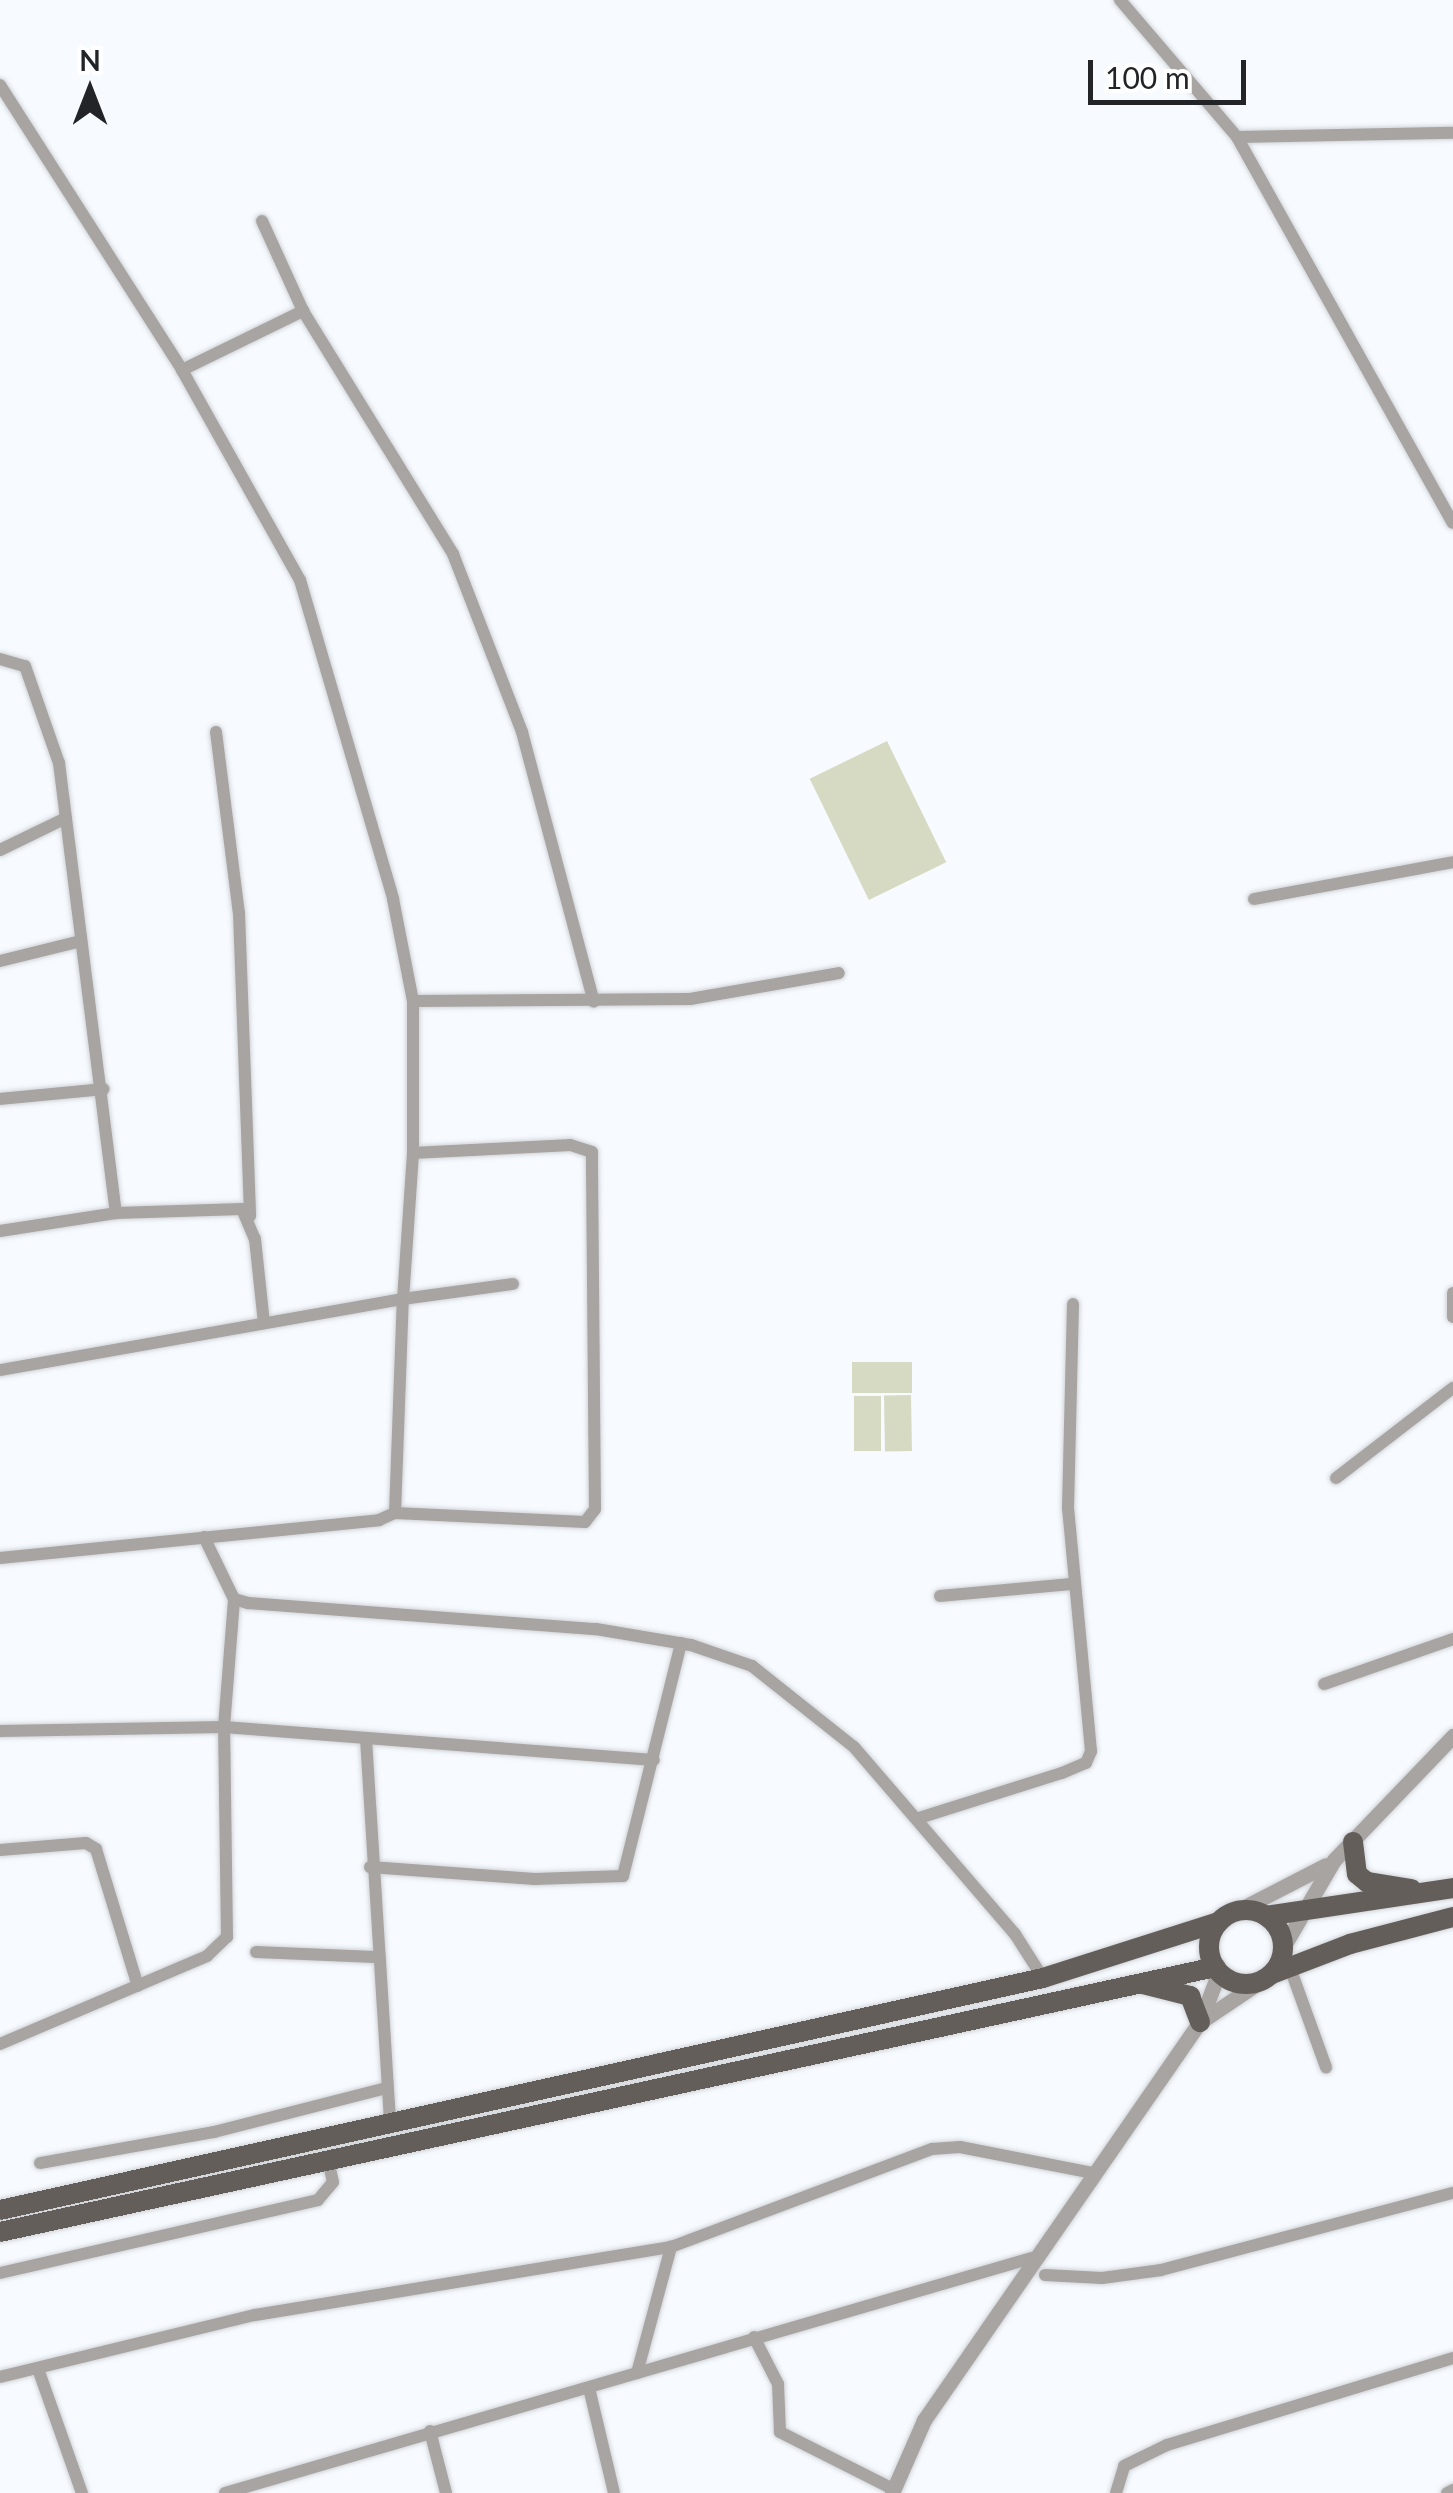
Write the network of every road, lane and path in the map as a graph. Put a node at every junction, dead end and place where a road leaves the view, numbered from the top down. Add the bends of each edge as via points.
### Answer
1 (1120, 0) edge
2 (0, 84) edge
3 (1453, 134) edge
4 (1237, 137) junction
5 (262, 221) dead end
6 (303, 311) junction
7 (182, 370) junction
8 (1453, 522) edge
9 (0, 659) edge
10 (216, 732) dead end
11 (66, 818) junction
12 (0, 850) edge
13 (1453, 862) edge
14 (1254, 899) dead end
15 (80, 941) junction
16 (0, 961) edge
17 (839, 974) dead end
18 (412, 1001) junction
19 (594, 1002) junction
20 (104, 1089) junction
21 (0, 1099) edge
22 (413, 1153) junction
23 (116, 1214) junction
24 (250, 1216) junction
25 (0, 1232) edge
26 (513, 1284) dead end
27 (1453, 1293) edge
28 (402, 1299) junction
29 (1073, 1304) dead end
30 (1453, 1316) edge
31 (264, 1323) junction
32 (0, 1370) edge
33 (1453, 1388) edge
34 (1336, 1478) dead end
35 (395, 1513) junction
36 (204, 1537) junction
37 (0, 1558) edge
38 (1072, 1584) junction
39 (940, 1596) dead end
40 (234, 1599) junction
41 (1453, 1639) edge
42 (681, 1643) junction
43 (1324, 1684) dead end
44 (224, 1727) junction
45 (0, 1731) edge
46 (1453, 1736) edge
47 (366, 1739) junction
48 (654, 1760) junction
49 (919, 1818) junction
50 (1352, 1842) junction
51 (0, 1850) edge
52 (1334, 1860) junction
53 (370, 1867) junction
54 (1446, 1889) edge
55 (1297, 1915) junction
56 (1266, 1916) junction
57 (1453, 1917) edge
58 (1227, 1918) junction
59 (256, 1952) dead end
60 (374, 1957) junction
61 (1276, 1967) junction
62 (1217, 1970) junction
63 (1043, 1978) junction
64 (1131, 1982) junction
65 (138, 1986) junction
66 (1200, 2022) junction
67 (0, 2044) edge
68 (1326, 2066) dead end
69 (386, 2088) junction
70 (390, 2123) junction
71 (328, 2160) junction
72 (40, 2164) dead end
73 (1093, 2172) junction
74 (1453, 2193) edge
75 (0, 2210) edge
76 (0, 2232) edge
77 (671, 2247) junction
78 (1032, 2258) junction
79 (0, 2273) edge
80 (1045, 2275) dead end
81 (754, 2336) junction
82 (1453, 2358) edge
83 (38, 2369) junction
84 (637, 2373) junction
85 (0, 2377) edge
86 (590, 2388) junction
87 (430, 2431) junction
88 (892, 2491) edge
89 (82, 2493) edge
90 (225, 2493) edge
91 (446, 2493) edge
92 (614, 2493) edge
93 (1116, 2493) edge

1 - 4 street
2 - 7 street
3 - 4 street
4 - 8 street
5 - 6 street
6 - 7 street
6 - 19 street via 453,554 522,732
7 - 18 street via 300,580 393,899
9 - 11 street via 25,666 42,699
10 - 24 street via 239,914
11 - 12 street
11 - 15 street
13 - 14 street
15 - 16 street
15 - 20 street
17 - 19 street via 709,997
18 - 19 street
18 - 22 street
20 - 21 street
20 - 23 street
22 - 28 street
22 - 35 street via 570,1145 592,1152 595,1509 584,1522
23 - 24 street via 242,1209
23 - 25 street
24 - 31 street
26 - 28 street
27 - 30 street
28 - 31 street
28 - 35 street
29 - 38 street
31 - 32 street
33 - 34 street
35 - 36 street
36 - 37 street
36 - 40 street
38 - 39 street
38 - 49 street via 1091,1751 1086,1763
40 - 42 street via 596,1629
40 - 44 street
41 - 43 street
42 - 48 street
42 - 49 street via 752,1666 780,1683 854,1747
44 - 45 street
44 - 47 street
44 - 65 street via 227,1937 207,1956
46 - 50 street
47 - 48 street
47 - 53 street
48 - 53 street via 623,1876 536,1879
49 - 63 street
50 - 52 street
50 - 54 main road via 1353,1862 1367,1882
51 - 65 street via 86,1843 96,1849
52 - 55 street
52 - 58 street
53 - 60 street
54 - 55 main road
55 - 56 main road
55 - 61 street
56 - 58 main road
56 - 61 main road via 1278,1929
57 - 61 main road
58 - 62 main road via 1210,1940
58 - 63 main road
59 - 60 street
60 - 69 street
61 - 62 main road via 1237,1983
61 - 66 street
61 - 68 street
62 - 64 main road
62 - 66 street
63 - 70 main road
64 - 66 main road via 1190,1996
64 - 71 main road
65 - 67 street
66 - 73 street
69 - 70 street
69 - 72 street via 214,2132
70 - 75 main road
71 - 76 main road
71 - 79 street via 333,2182 318,2200
73 - 77 street via 960,2147 932,2149
73 - 78 street
74 - 80 street via 1161,2270 1102,2278
77 - 83 street via 255,2315
77 - 84 street
78 - 81 street
78 - 88 street via 924,2420
81 - 84 street
81 - 88 street via 778,2384 780,2432
82 - 93 street via 1167,2446 1124,2466
83 - 85 street
83 - 89 street
84 - 86 street
86 - 87 street
86 - 92 street
87 - 90 street
87 - 91 street

